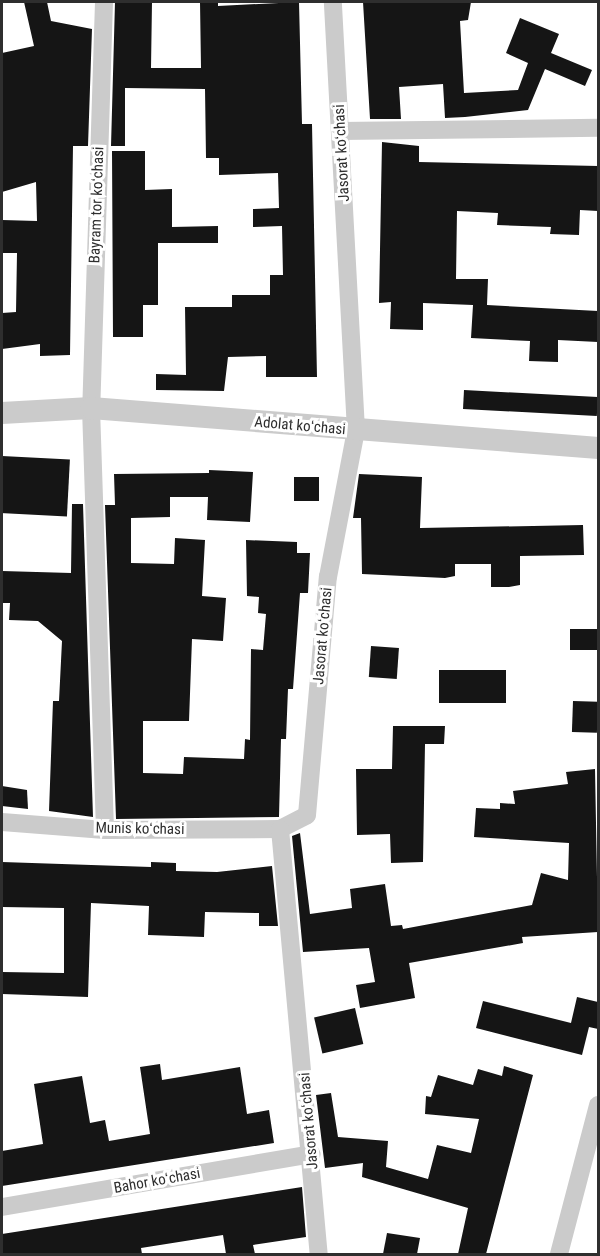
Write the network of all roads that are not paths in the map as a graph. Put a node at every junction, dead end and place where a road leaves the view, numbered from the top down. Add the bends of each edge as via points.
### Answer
1 (104, 2) edge
2 (333, 2) edge
3 (598, 128) edge
4 (340, 131) junction
5 (91, 408) junction
6 (2, 413) edge
7 (357, 430) junction
8 (598, 448) edge
9 (2, 822) edge
10 (105, 830) junction
11 (280, 830) junction
12 (598, 1105) edge
13 (312, 1154) junction
14 (2, 1207) edge
15 (320, 1254) edge
16 (559, 1254) edge

1 - 5 street, Bayram tor koʻchasi
2 - 4 street, Jasorat koʻchasi
3 - 4 street
4 - 7 street, Jasorat koʻchasi
5 - 6 street, Adolat koʻchasi
5 - 7 street, Adolat koʻchasi
5 - 10 street, Bayram tor koʻchasi
7 - 8 street, Adolat koʻchasi
7 - 11 street, Jasorat koʻchasi via 328,577 307,815
9 - 10 street, Munis koʻchasi
10 - 11 street, Munis koʻchasi
11 - 13 street, Jasorat koʻchasi
12 - 16 street
13 - 14 street, Bahor koʻchasi
13 - 15 street, Jasorat koʻchasi

